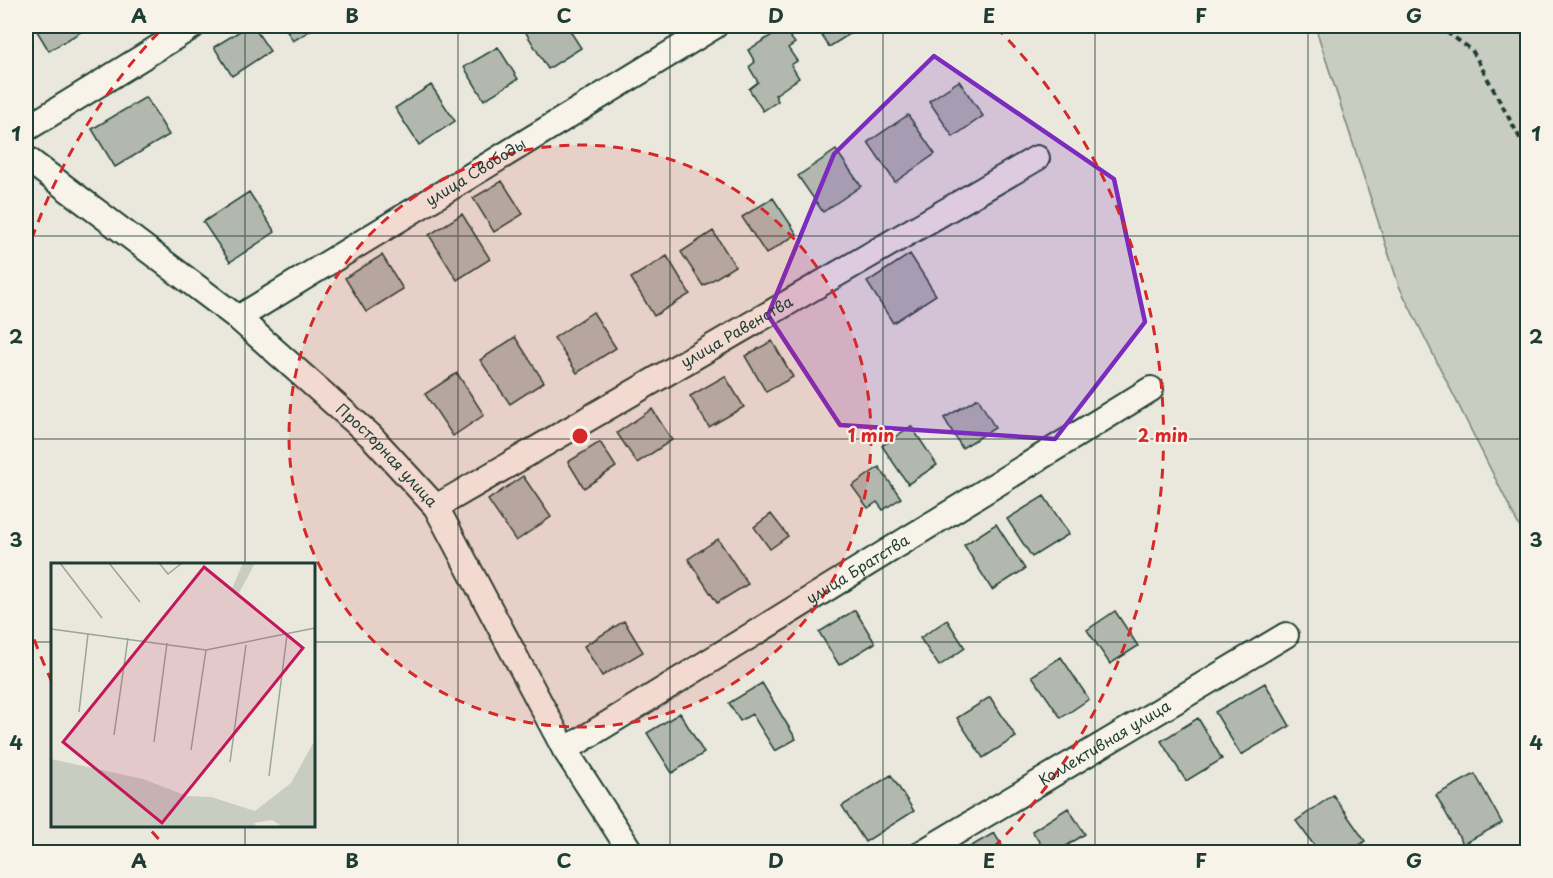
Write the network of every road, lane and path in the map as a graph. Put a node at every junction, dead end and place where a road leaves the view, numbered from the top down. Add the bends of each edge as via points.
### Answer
1 (193, 26) edge
2 (715, 26) edge
3 (1438, 26) edge
4 (26, 129) edge
5 (1527, 153) edge
6 (26, 158) edge
7 (1037, 158) dead end
8 (238, 318) junction
9 (1151, 389) dead end
10 (436, 507) junction
11 (1286, 635) dead end
12 (565, 750) junction
13 (631, 852) edge
14 (923, 852) edge

1 - 4 street
2 - 8 street, улица Свободы
3 - 5 path via 1472,50
6 - 8 street, Просторная улица
7 - 10 street, улица Равенства
8 - 10 street, Просторная улица via 371,436
9 - 12 street, улица Братства
10 - 12 street, Просторная улица
11 - 14 street, Коллективная улица
12 - 13 street, Просторная улица

